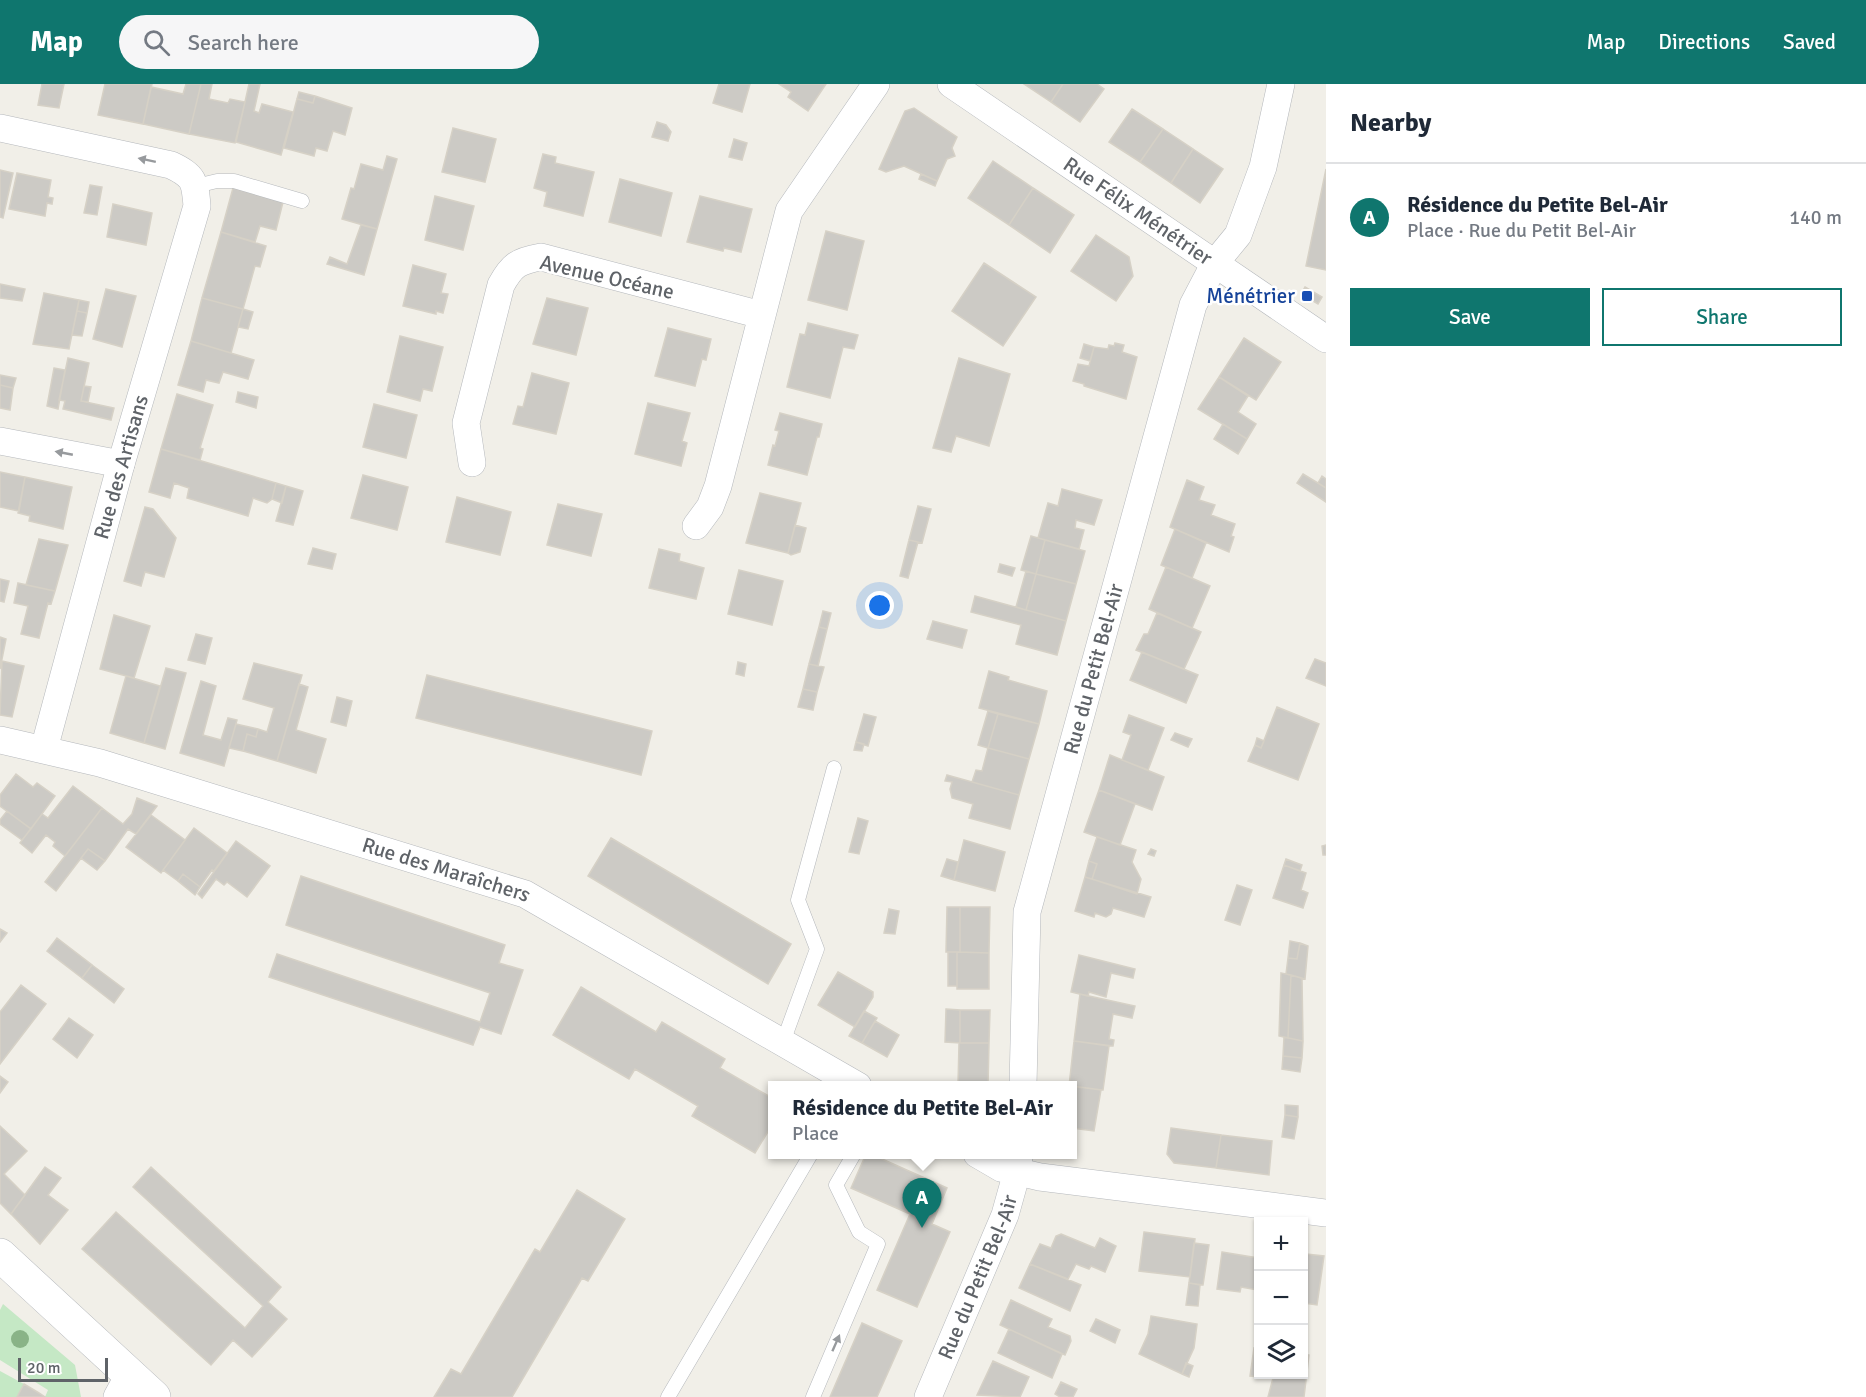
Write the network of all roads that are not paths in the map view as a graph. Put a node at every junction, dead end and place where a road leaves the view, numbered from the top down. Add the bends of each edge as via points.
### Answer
1 (876, 84) edge
2 (951, 84) edge
3 (1281, 84) edge
4 (0, 128) edge
5 (196, 186) junction
6 (302, 201) dead end
7 (1215, 263) junction
8 (761, 315) junction
9 (1326, 339) edge
10 (0, 441) edge
11 (472, 463) dead end
12 (121, 464) junction
13 (696, 526) dead end
14 (0, 740) edge
15 (44, 749) junction
16 (834, 768) dead end
17 (783, 1042) junction
18 (847, 1081) edge
19 (1023, 1081) edge
20 (809, 1159) edge
21 (852, 1159) edge
22 (984, 1159) edge
23 (1018, 1163) edge
24 (1326, 1213) edge
25 (0, 1255) edge
26 (123, 1386) edge
27 (154, 1397) edge
28 (668, 1397) edge
29 (813, 1397) edge
30 (928, 1397) edge

1 - 8 street via 789,211
2 - 7 street, Rue Félix Ménétrier
3 - 7 street, Rue du Petit Bel-Air via 1263,167 1238,235
5 -> 4 street via 189,173 171,165
5 - 6 lane via 234,181
5 - 12 street, Rue des Artisans via 197,206
7 - 9 street, Rue Félix Ménétrier
7 - 19 street, Rue du Petit Bel-Air via 1193,305 1027,912
8 - 11 street, Avenue Océane via 541,257 524,260 511,268 501,285 471,400 466,423
8 - 13 street via 718,486 710,507
12 -> 10 street
12 - 15 street, Rue des Artisans
14 - 15 street, Rue des Maraîchers
15 - 17 street, Rue des Maraîchers via 525,894
16 - 17 lane via 798,900 817,949
17 - 18 street, Rue des Maraîchers
20 - 28 lane
29 -> 21 lane via 878,1244 859,1232 836,1185
22 - 23 street via 1001,1168
23 - 24 street via 1067,1181
23 - 30 street, Rue du Petit Bel-Air via 1005,1215
25 - 26 street
26 - 27 street

